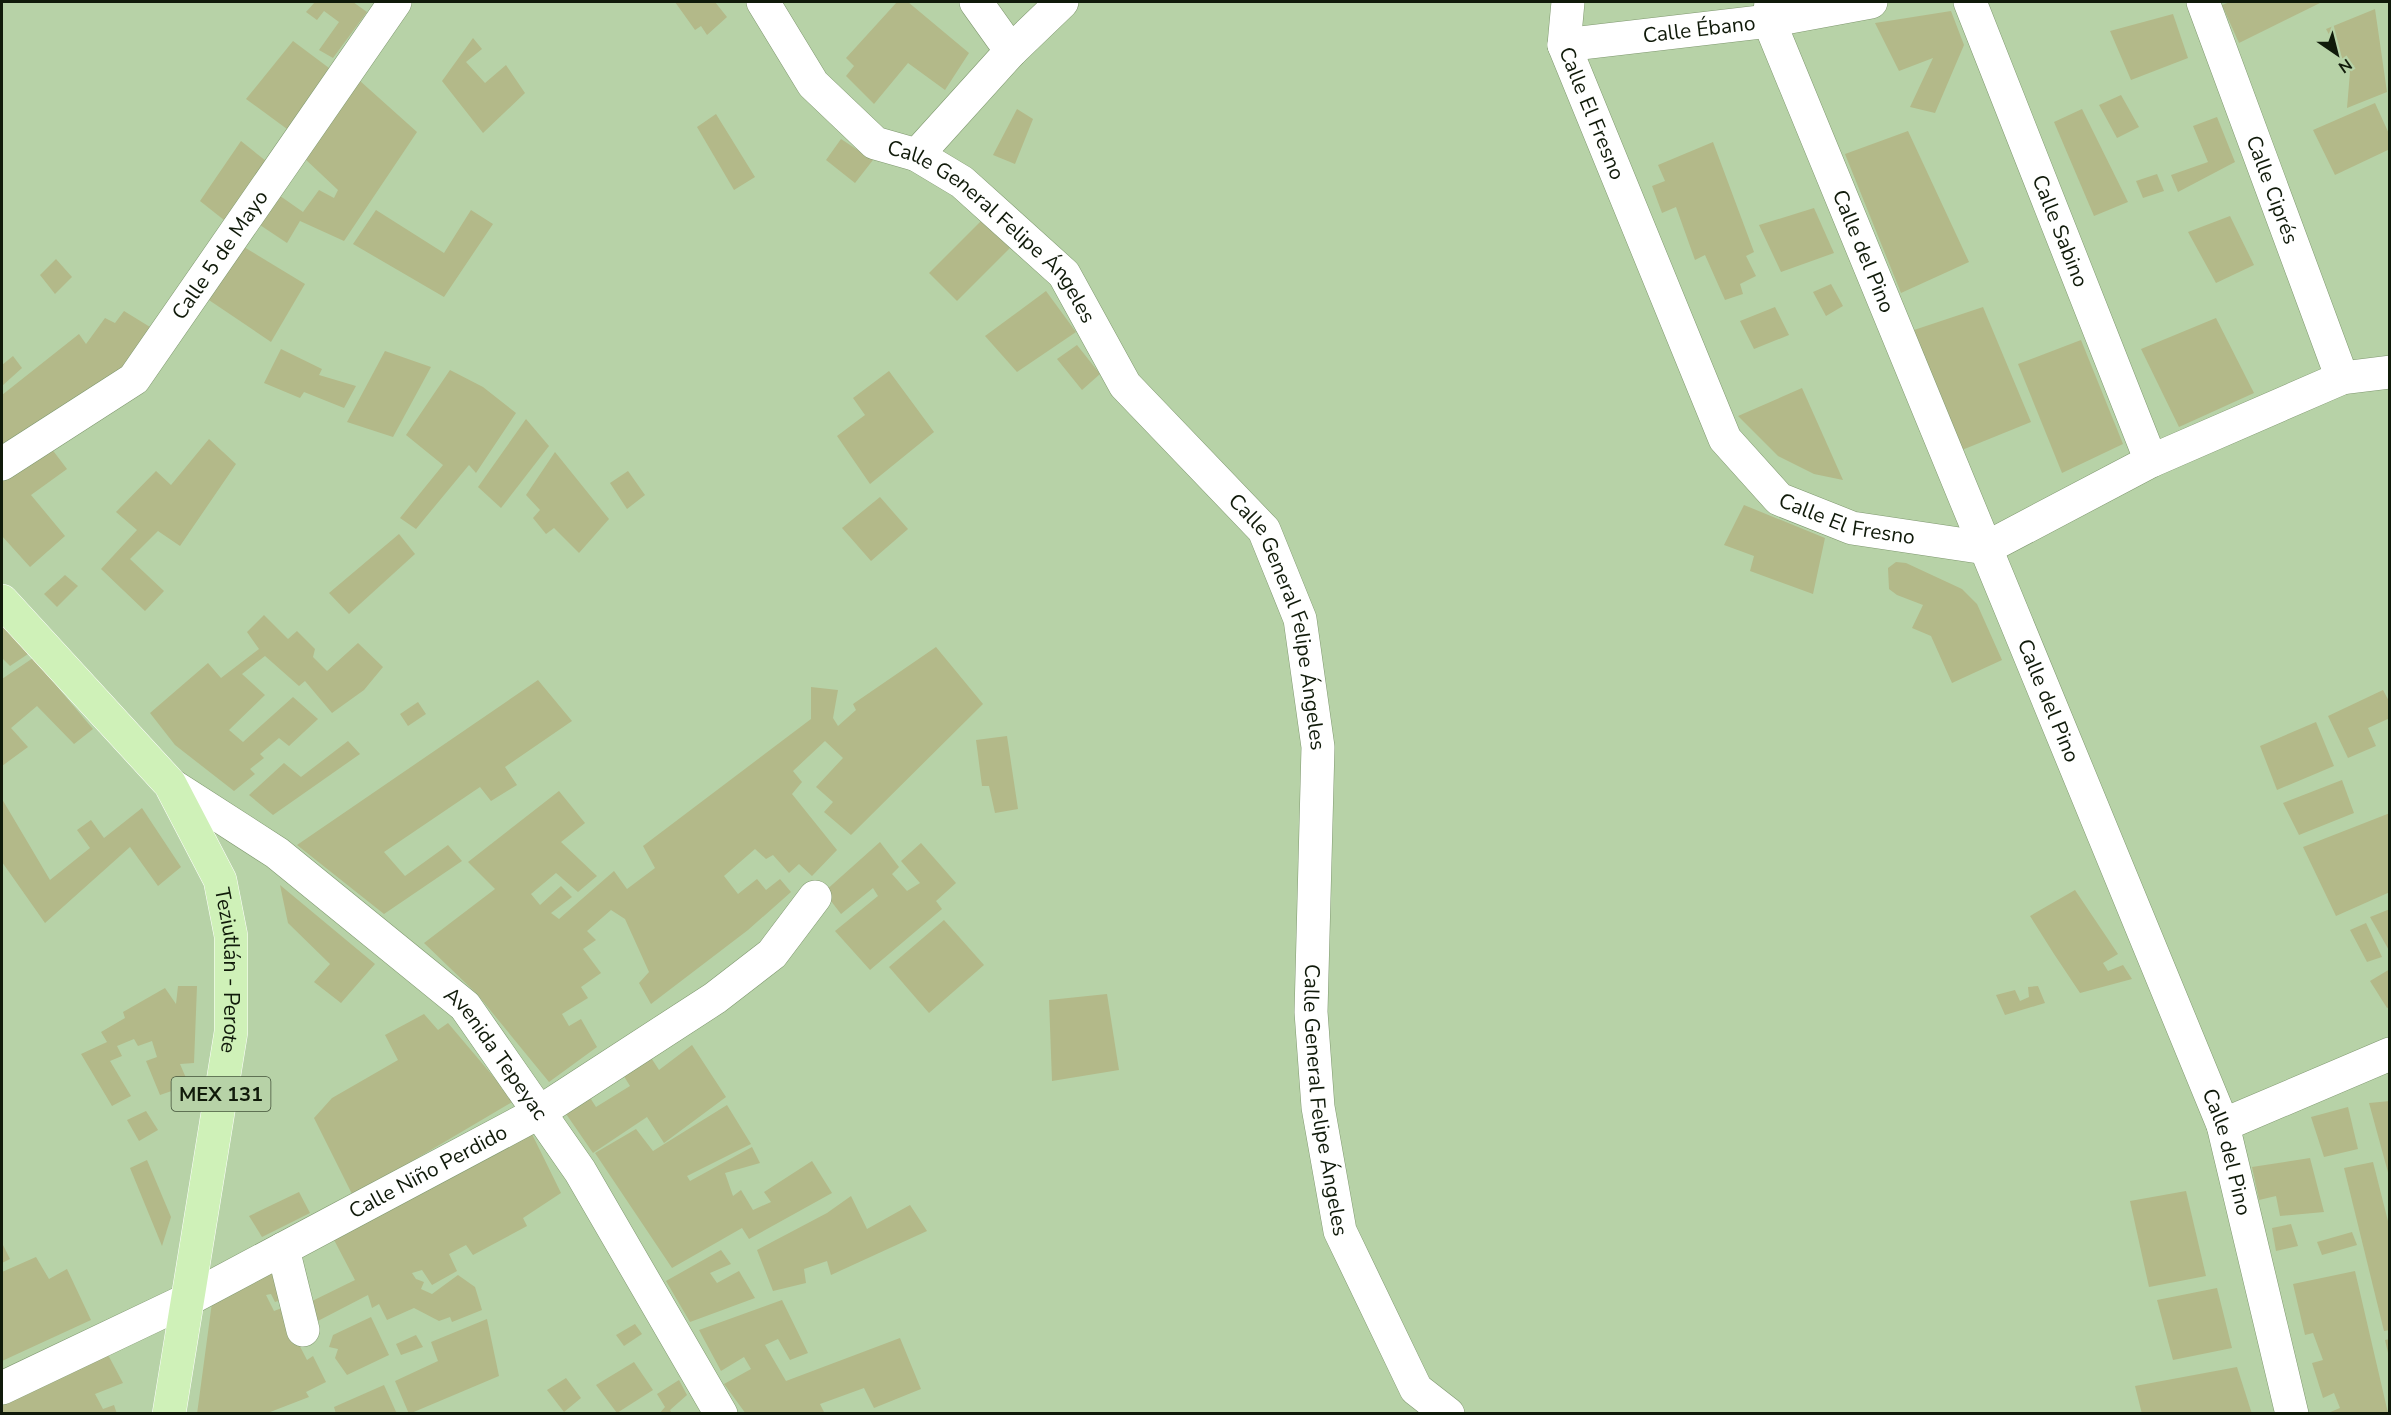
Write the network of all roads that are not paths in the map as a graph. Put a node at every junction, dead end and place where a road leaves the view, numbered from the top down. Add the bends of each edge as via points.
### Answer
1 (395, 2) edge
2 (763, 2) edge
3 (976, 2) edge
4 (1062, 2) edge
5 (1568, 2) edge
6 (1871, 2) edge
7 (1970, 2) edge
8 (2203, 2) edge
9 (1770, 11) edge
10 (1564, 45) junction
11 (1011, 51) junction
12 (917, 155) junction
13 (2390, 372) edge
14 (2342, 378) junction
15 (2151, 461) junction
16 (2, 464) edge
17 (1986, 548) junction
18 (2, 601) edge
19 (170, 784) junction
20 (815, 897) dead end
21 (2390, 1054) edge
22 (538, 1113) junction
23 (2223, 1125) junction
24 (283, 1249) junction
25 (189, 1299) junction
26 (303, 1330) dead end
27 (2, 1388) edge
28 (169, 1413) edge
29 (721, 1413) edge
30 (1448, 1413) edge
31 (2292, 1413) edge

1 - 16 street, Calle 5 de Mayo via 134,379
2 - 12 street, Calle General Felipe Ángeles via 813,84 874,143
3 - 11 street
4 - 11 street
5 - 10 street, Calle El Fresno
6 - 9 street, Calle Ébano
7 - 15 street, Calle Sabino
8 - 14 street, Calle Ciprés
9 - 10 street, Calle Ébano
9 - 17 street, Calle del Pino
10 - 17 street, Calle El Fresno via 1725,439 1779,499 1852,528
11 - 12 street
12 - 30 street, Calle General Felipe Ángeles via 962,182 1064,274 1125,385 1264,530 1300,619 1318,747 1311,1012 1318,1107 1340,1231 1416,1389
13 - 14 street
14 - 15 street
15 - 17 street
17 - 23 street, Calle del Pino
18 - 19 main road, Teziutlán - Perote / MEX 131
19 - 22 street, Avenida Tepeyac via 277,853 465,1006
19 - 25 main road, Teziutlán - Perote / MEX 131 via 220,880 231,936 231,1032
20 - 22 street, Calle Niño Perdido via 772,954 715,998
21 - 23 street
22 - 24 street, Calle Niño Perdido
22 - 29 street, Avenida Tepeyac via 580,1171
23 - 31 street, Calle del Pino
24 - 25 street, Calle Niño Perdido
24 - 26 street
25 - 27 street, Calle Niño Perdido
25 - 28 main road, Teziutlán - Perote / MEX 131

